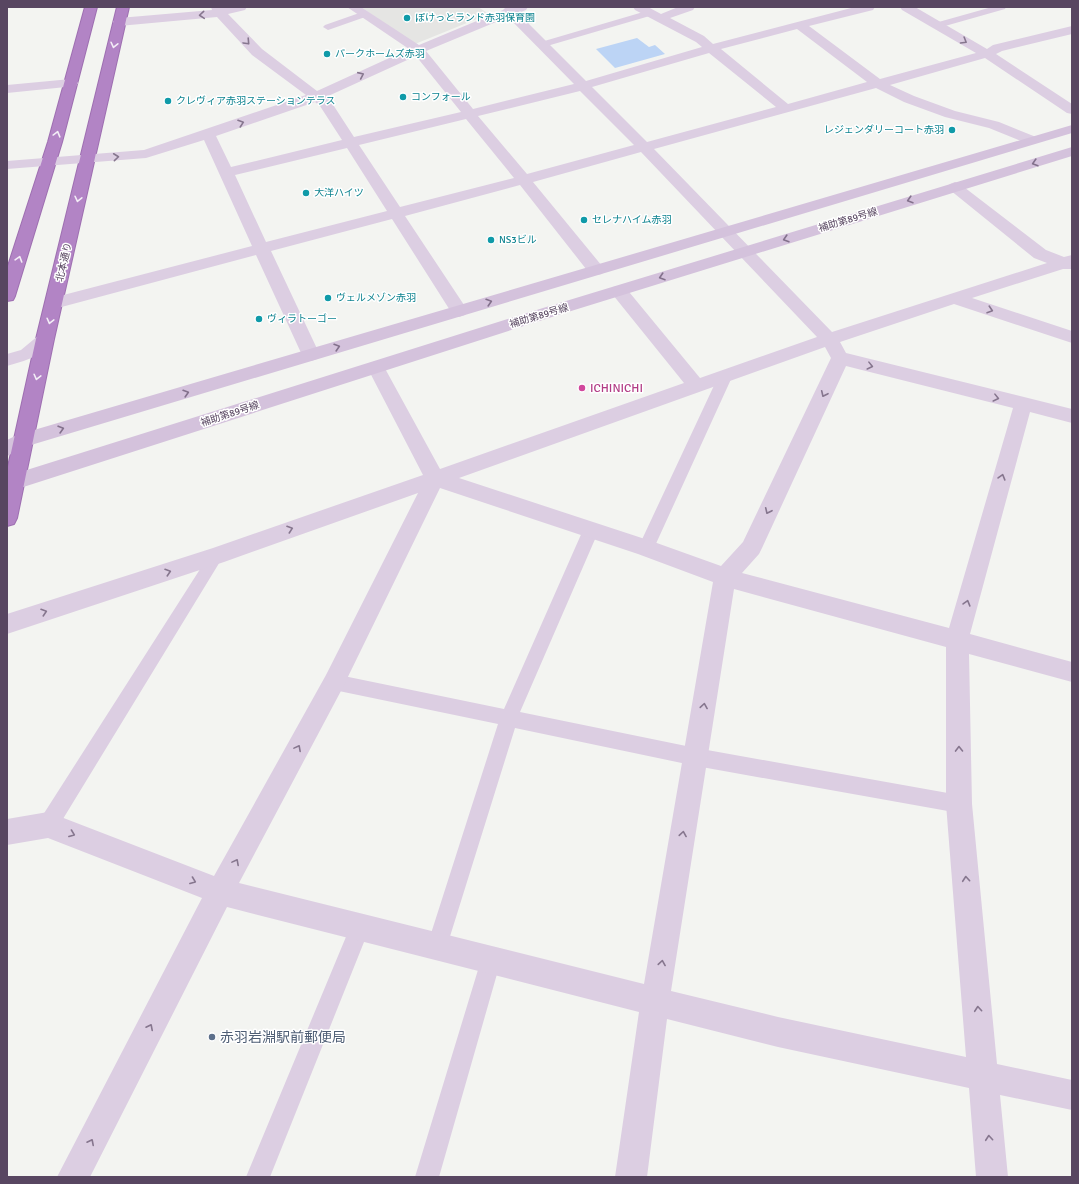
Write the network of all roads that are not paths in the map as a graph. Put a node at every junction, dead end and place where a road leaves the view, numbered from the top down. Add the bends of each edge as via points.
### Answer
1 (91, 7) edge
2 (123, 7) edge
3 (240, 7) edge
4 (353, 7) edge
5 (488, 7) edge
6 (689, 7) edge
7 (869, 7) edge
8 (906, 7) edge
9 (1002, 7) edge
10 (219, 10) edge
11 (510, 11) edge
12 (650, 12) edge
13 (364, 14) junction
14 (119, 22) junction
15 (799, 25) junction
16 (938, 25) junction
17 (328, 27) dead end
18 (1072, 30) edge
19 (544, 44) junction
20 (711, 48) junction
21 (418, 50) junction
22 (987, 54) junction
23 (71, 83) junction
24 (878, 84) junction
25 (583, 86) junction
26 (7, 89) edge
27 (316, 95) junction
28 (785, 108) junction
29 (1072, 110) edge
30 (469, 113) junction
31 (1072, 128) edge
32 (208, 134) junction
33 (1031, 140) junction
34 (351, 142) junction
35 (643, 146) junction
36 (1072, 151) edge
37 (88, 159) junction
38 (49, 162) junction
39 (7, 165) edge
40 (226, 173) junction
41 (523, 180) junction
42 (955, 187) junction
43 (396, 213) junction
44 (725, 232) junction
45 (261, 248) junction
46 (745, 251) junction
47 (1069, 263) edge
48 (596, 270) junction
49 (619, 291) junction
50 (7, 296) edge
51 (953, 298) junction
52 (54, 303) junction
53 (459, 311) junction
54 (1072, 337) edge
55 (45, 339) junction
56 (829, 339) junction
57 (311, 355) junction
58 (840, 358) junction
59 (7, 360) edge
60 (376, 367) junction
61 (725, 377) junction
62 (698, 386) junction
63 (1023, 405) junction
64 (1072, 416) edge
65 (15, 444) edge
66 (436, 478) junction
67 (10, 482) edge
68 (7, 518) edge
69 (591, 530) junction
70 (646, 548) junction
71 (216, 556) junction
72 (726, 577) junction
73 (7, 624) edge
74 (957, 640) junction
75 (1072, 672) edge
76 (334, 682) junction
77 (509, 718) junction
78 (696, 757) junction
79 (960, 804) junction
80 (48, 825) junction
81 (7, 832) edge
82 (220, 892) junction
83 (360, 927) junction
84 (437, 946) junction
85 (490, 960) junction
86 (655, 1001) junction
87 (984, 1076) junction
88 (1072, 1094) edge
89 (73, 1177) edge
90 (258, 1177) edge
91 (427, 1177) edge
92 (631, 1177) edge
93 (992, 1177) edge

1 - 23 highway
2 - 14 highway, 北本通り
3 - 10 street
4 - 13 street
5 - 11 street
6 - 12 street
7 - 15 street
8 - 16 street
9 - 16 lane
10 -> 14 street
10 -> 27 street via 257,52
11 - 19 street
11 - 21 street
12 - 19 lane
12 - 20 street via 700,39
13 - 17 lane
13 - 21 street
14 -> 37 highway, 北本通り
15 - 20 street
15 - 24 street
16 -> 22 street
18 - 22 street via 998,48
19 - 25 street
20 - 25 street
20 - 28 street
27 -> 21 street
21 - 30 street
22 - 24 street
22 - 29 street
23 - 26 street
38 -> 23 highway
24 - 28 street
24 - 33 street via 909,99 950,114 994,125
25 - 30 street
25 - 35 street
32 -> 27 street via 301,103
27 - 34 street via 325,103
28 - 35 street
30 - 34 street
30 - 41 street
31 - 33 street
37 -> 32 street via 146,154
32 - 40 street
33 - 44 street
34 - 40 street
34 - 43 street
35 - 41 street
35 - 44 street
36 -> 42 street, 補助第89号線
37 - 38 street
37 -> 52 highway, 北本通り
38 - 39 street
50 -> 38 highway
40 - 45 street
41 - 43 street
41 - 48 street
42 -> 46 street, 補助第89号線
42 - 47 street via 1040,254
43 - 45 street
43 - 53 street
44 - 46 street
44 - 48 street
45 - 52 street
45 - 57 street
46 -> 49 street, 補助第89号線
46 - 56 street
47 - 51 street
53 -> 48 street
49 - 60 street, 補助第89号線
49 - 62 street
51 -> 54 street
51 - 56 street
52 -> 55 highway, 北本通り
57 -> 53 street
55 - 59 street via 27,354
55 -> 65 highway, 北本通り
56 - 58 street
56 - 61 street
65 -> 57 street
58 -> 63 street
58 -> 72 street via 751,548
60 - 66 street
60 - 67 street, 補助第89号線 via 96,458
61 - 62 street
61 - 70 lane
62 - 66 street
63 - 64 street
74 -> 63 street
65 - 67 highway, 北本通り
66 - 69 street
71 -> 66 street
66 - 76 street
67 - 68 highway, 北本通り
69 - 70 street
69 - 77 lane
70 - 72 street
73 -> 71 street
71 - 80 lane
72 - 74 street
78 -> 72 street
74 - 75 street
79 -> 74 street
76 - 77 lane
82 -> 76 street
77 - 78 lane
77 - 84 lane
78 - 79 lane
86 -> 78 street
87 -> 79 street
80 - 81 street
80 -> 82 street
82 - 83 street
89 -> 82 street
83 - 84 street
83 - 90 lane
84 - 85 street
85 - 86 street
85 - 91 lane
86 - 87 street via 778,1032
86 - 92 street
87 - 88 street
93 -> 87 street

